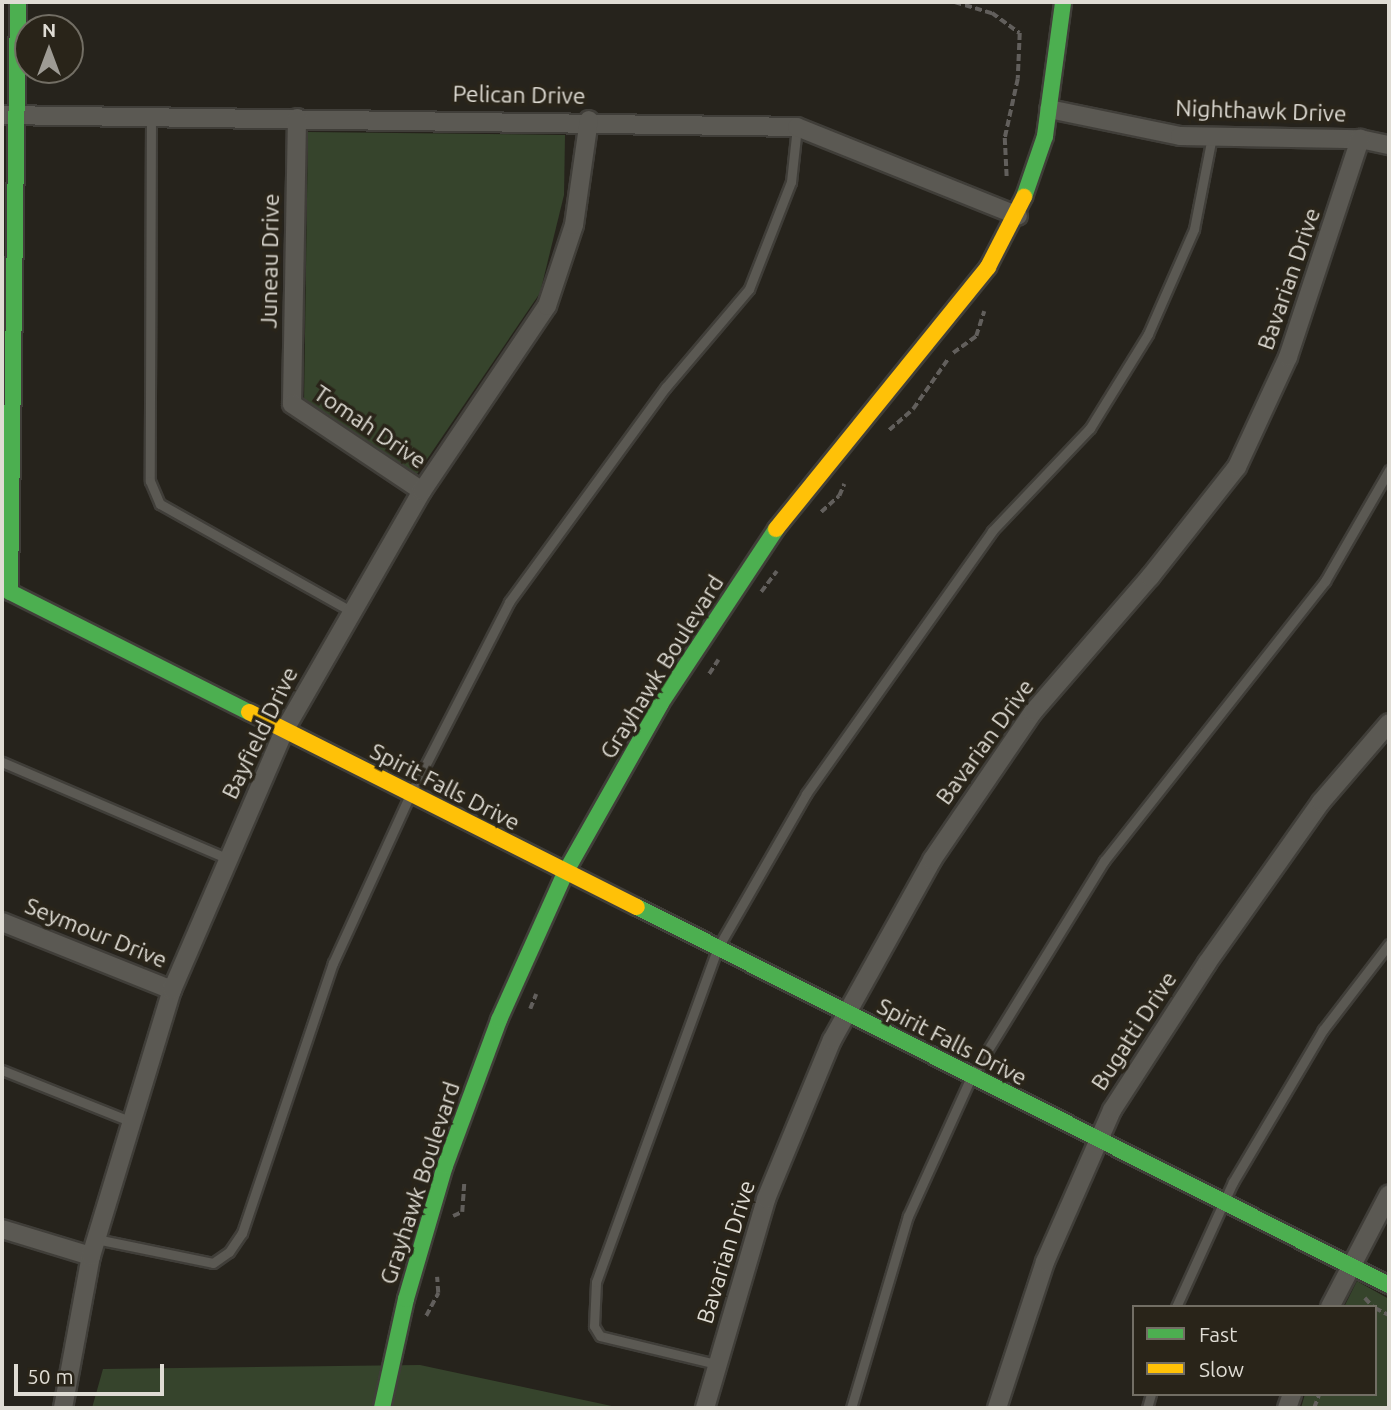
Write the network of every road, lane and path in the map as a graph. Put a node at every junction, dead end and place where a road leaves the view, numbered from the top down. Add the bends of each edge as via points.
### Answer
1 (18, 2) edge
2 (955, 2) edge
3 (1063, 2) edge
4 (1049, 109) junction
5 (10, 115) edge
6 (151, 116) junction
7 (297, 118) junction
8 (589, 120) junction
9 (797, 127) junction
10 (1212, 136) junction
11 (1360, 139) junction
12 (1389, 145) edge
13 (1007, 184) dead end
14 (1018, 216) junction
15 (985, 308) dead end
16 (292, 404) joint
17 (881, 437) dead end
18 (1389, 470) edge
19 (846, 477) dead end
20 (422, 491) junction
21 (815, 519) dead end
22 (779, 567) dead end
23 (755, 595) dead end
24 (351, 611) junction
25 (720, 656) dead end
26 (706, 677) dead end
27 (1389, 723) edge
28 (284, 731) junction
29 (2, 762) edge
30 (410, 795) junction
31 (228, 859) junction
32 (565, 873) junction
33 (2, 922) edge
34 (1389, 944) edge
35 (717, 949) junction
36 (536, 988) dead end
37 (172, 990) junction
38 (846, 1014) junction
39 (525, 1017) dead end
40 (2, 1070) edge
41 (971, 1077) junction
42 (132, 1122) junction
43 (1097, 1141) junction
44 (464, 1173) dead end
45 (1389, 1194) edge
46 (1220, 1203) junction
47 (2, 1228) edge
48 (448, 1228) dead end
49 (93, 1248) junction
50 (1351, 1266) junction
51 (437, 1273) dead end
52 (1389, 1286) edge
53 (1177, 1305) edge
54 (1332, 1305) edge
55 (422, 1321) dead end
56 (716, 1364) junction
57 (63, 1408) edge
58 (382, 1408) edge
59 (705, 1408) edge
60 (851, 1408) edge
61 (997, 1408) edge

1 - 5 street, Spirit Falls Drive
2 - 13 path via 992,13 1020,33 1018,79 1005,138
3 - 4 street, Grayhawk Boulevard
4 - 10 street, Nighthawk Drive via 1180,136
4 - 14 street, Grayhawk Boulevard via 1045,136
5 - 6 street, Pelican Drive
5 - 28 street, Spirit Falls Drive via 10,592
6 - 7 street, Pelican Drive
6 - 24 lane via 150,481 160,504
7 - 8 street, Pelican Drive
7 - 16 street, Juneau Drive
8 - 9 street, Pelican Drive
8 - 20 street, Bayfield Drive via 574,225 547,306
9 - 14 street, Pelican Drive
9 - 30 lane via 791,182 749,289 666,387 509,602
10 - 11 street, Nighthawk Drive
10 - 35 lane via 1194,229 1148,334 1090,428 992,531 814,783
11 - 12 street, Nighthawk Drive
11 - 38 street, Bavarian Drive via 1288,357 1237,467 1150,578 1033,712 932,860
14 - 32 street, Grayhawk Boulevard via 988,267 919,357 778,527 661,703
15 - 17 path via 976,336 954,351 913,410
16 - 20 street, Tomah Drive
18 - 41 lane via 1325,582 1104,860
19 - 21 path via 839,496
20 - 24 street, Bayfield Drive
22 - 23 path via 772,582
24 - 28 street, Bayfield Drive
25 - 26 path
27 - 43 street, Bugatti Drive via 1321,802 1207,963 1132,1076
28 - 30 street, Spirit Falls Drive
28 - 31 street, Bayfield Drive
29 - 31 lane
30 - 32 street, Spirit Falls Drive
30 - 49 lane via 333,963 242,1233 229,1252 213,1263 198,1263
31 - 37 street, Bayfield Drive
32 - 35 street, Spirit Falls Drive
32 - 58 street, Grayhawk Boulevard via 499,1020 445,1166 406,1299
33 - 37 street, Seymour Drive
34 - 46 lane via 1322,1030
35 - 38 street, Spirit Falls Drive
35 - 56 lane via 596,1282 594,1326 600,1336
36 - 39 path via 535,1001
37 - 42 street, Bayfield Drive
38 - 41 street, Spirit Falls Drive
38 - 56 street, Bavarian Drive via 766,1199
40 - 42 lane
41 - 43 street, Spirit Falls Drive
41 - 60 lane via 908,1216
42 - 49 street, Bayfield Drive
43 - 46 street, Spirit Falls Drive
43 - 61 street, Bugatti Drive via 1045,1262
44 - 48 path via 462,1212 452,1216
45 - 50 street
46 - 50 street, Spirit Falls Drive
46 - 53 lane
47 - 49 street
49 - 57 street, Bayfield Drive
50 - 52 street, Spirit Falls Drive
50 - 54 street
51 - 55 path via 438,1293
56 - 59 street, Bavarian Drive

